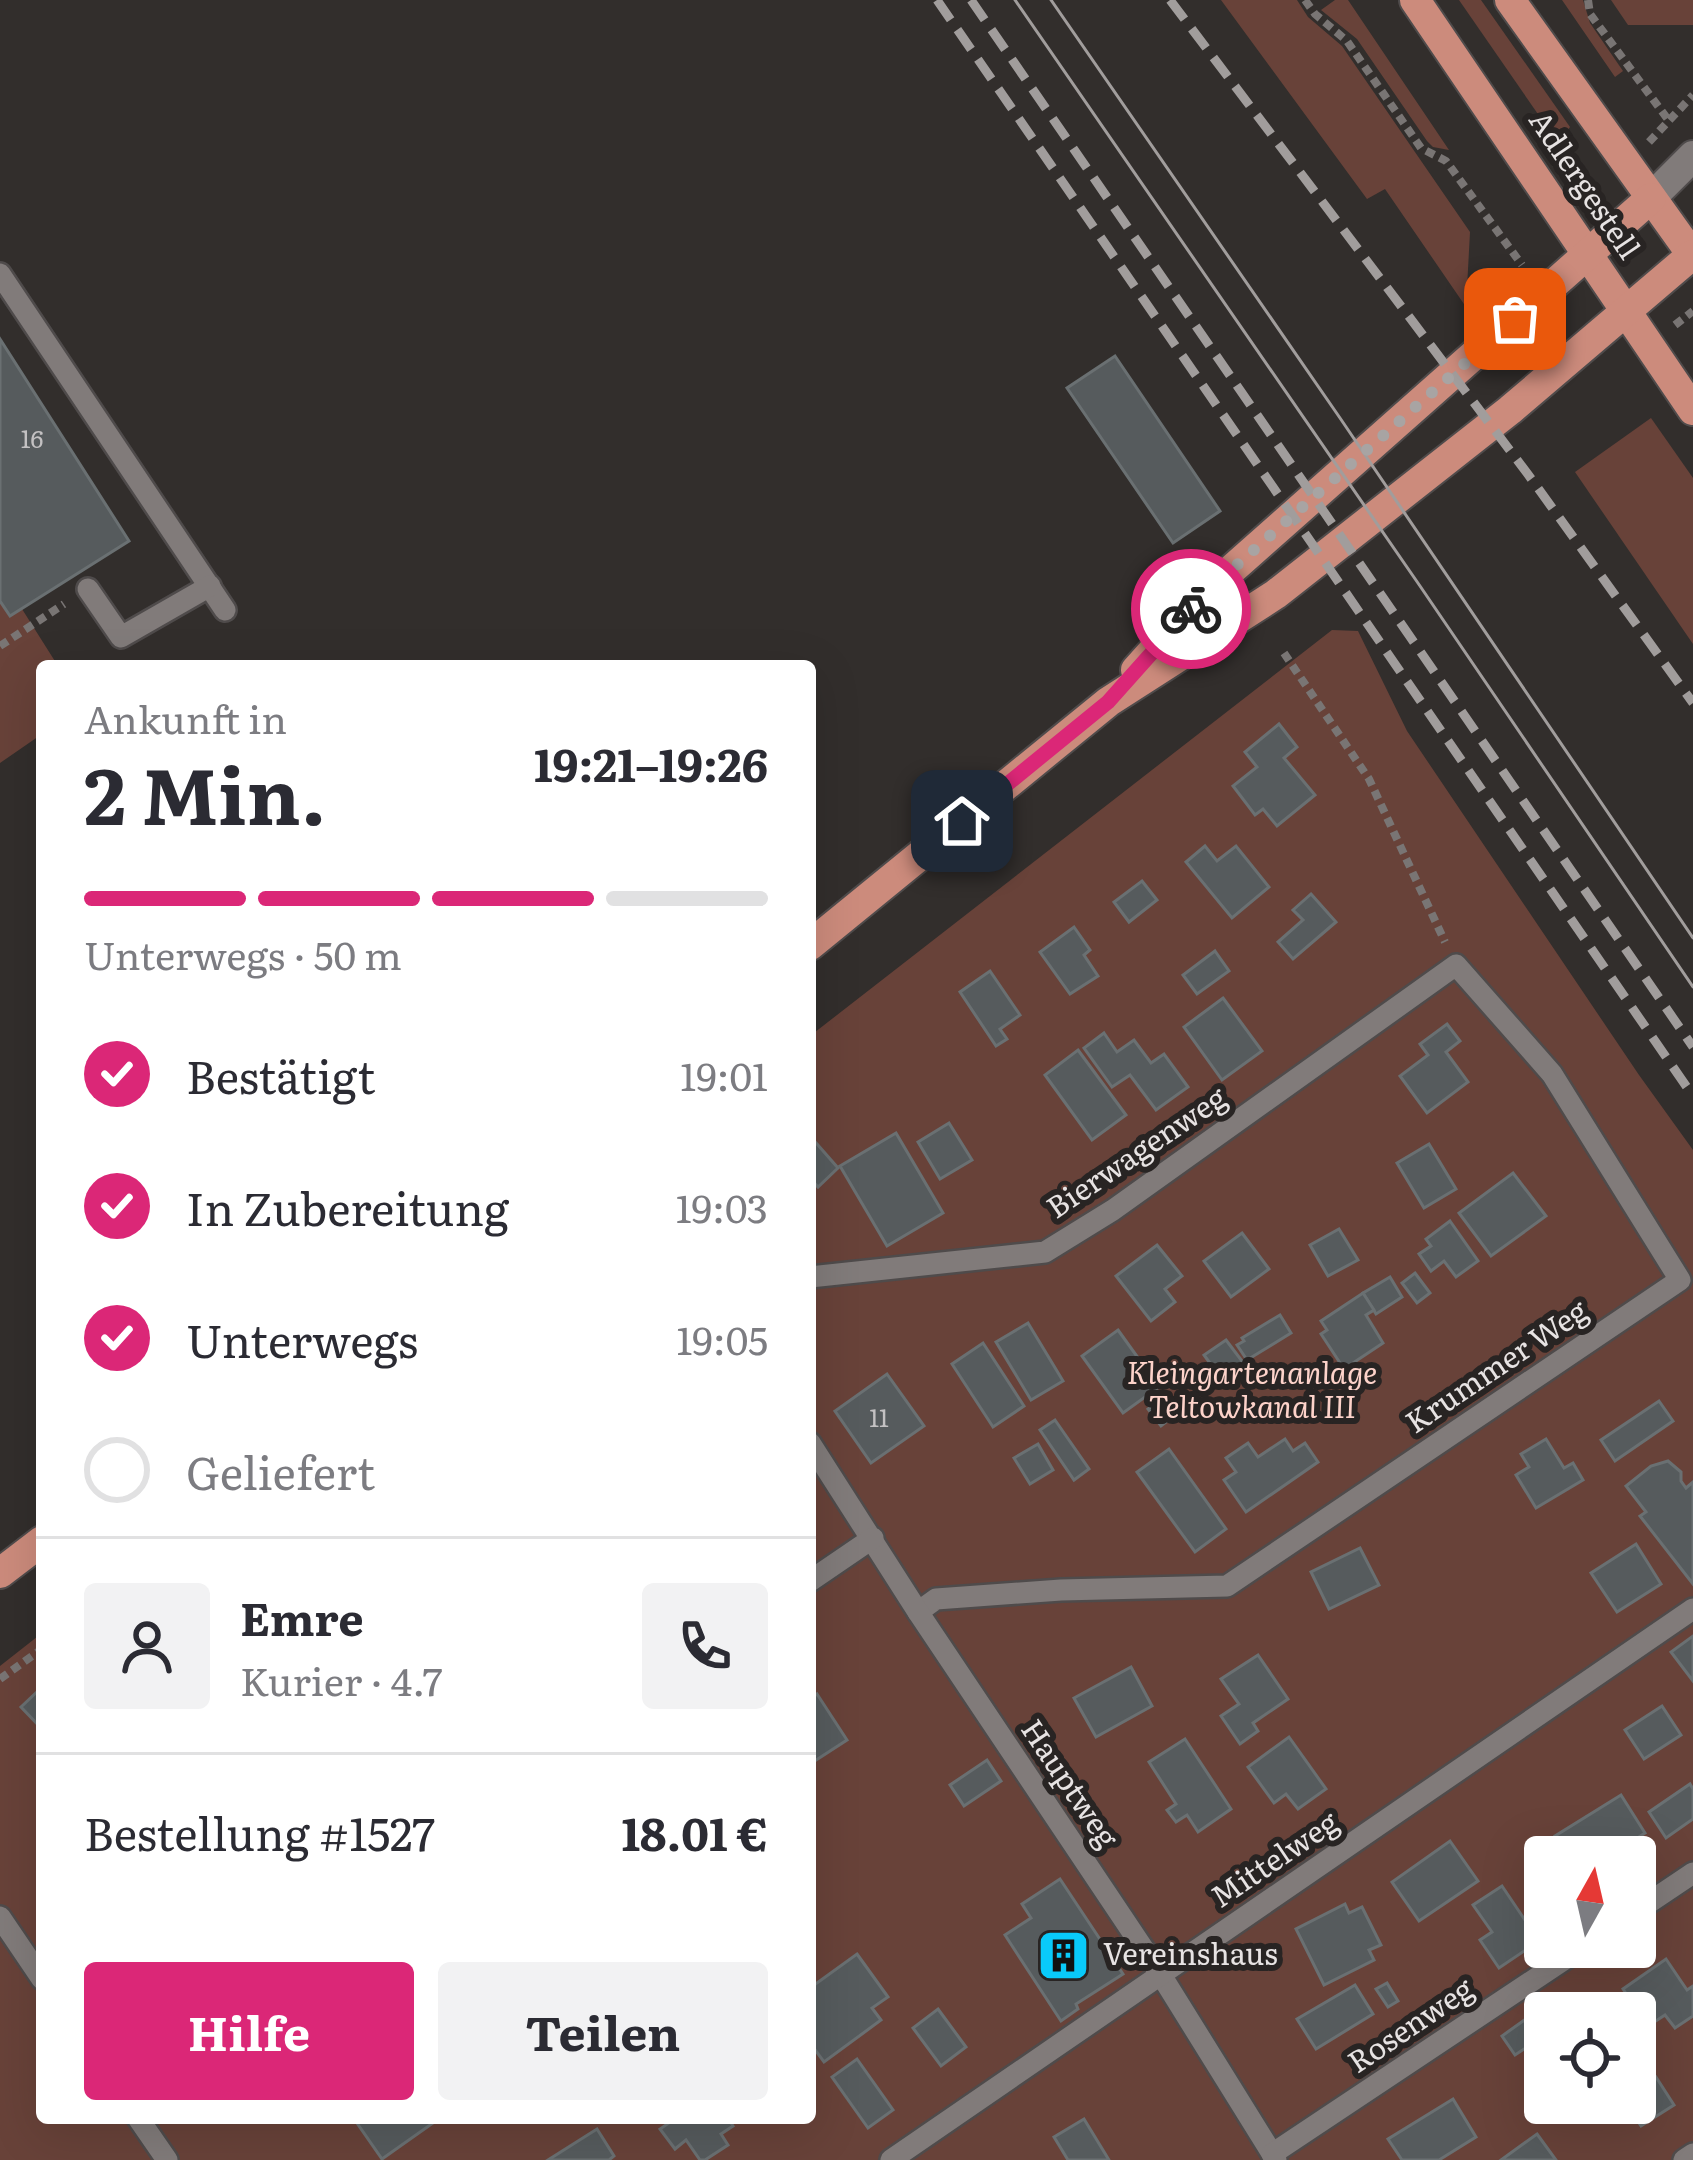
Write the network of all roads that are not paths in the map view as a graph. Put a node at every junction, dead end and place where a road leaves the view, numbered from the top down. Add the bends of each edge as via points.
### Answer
1 (1415, 0) edge
2 (1510, 0) edge
3 (1693, 157) edge
4 (1651, 198) junction
5 (1588, 254) junction
6 (1693, 255) edge
7 (0, 274) edge
8 (1626, 312) junction
9 (1693, 410) edge
10 (210, 586) junction
11 (88, 589) road end
12 (225, 610) dead end
13 (1108, 702) junction
14 (816, 940) edge
15 (1456, 965) joint
16 (816, 1276) edge
17 (816, 1452) edge
18 (872, 1538) junction
19 (36, 1546) edge
20 (0, 1573) edge
21 (816, 1577) edge
22 (1693, 1609) edge
23 (918, 1612) junction
24 (1693, 1874) edge
25 (1656, 1898) edge
26 (0, 1917) edge
27 (1552, 1968) edge
28 (36, 1970) edge
29 (1161, 1975) junction
30 (142, 2124) edge
31 (1693, 2154) edge
32 (1274, 2157) edge
33 (167, 2160) edge
34 (891, 2160) edge
35 (1684, 2160) edge

1 - 5 main road, Adlergestell
2 - 4 main road, Adlergestell
3 - 4 main road
4 - 5 main road
4 - 6 main road, Adlergestell
5 - 8 main road, Adlergestell
5 - 13 main road via 1204,594
6 - 8 main road
7 - 10 lane
8 - 9 main road, Adlergestell
8 - 13 main road via 1276,594
10 - 11 lane via 122,637
10 - 12 lane
13 - 14 main road
15 - 16 lane, Bierwagenweg via 1045,1252
15 - 23 lane, Krummer Weg via 1552,1074 1680,1280 1227,1586 936,1599
17 - 18 lane, Hauptweg
18 - 21 lane
18 - 23 lane, Hauptweg
19 - 20 main road
22 - 29 lane, Mittelweg
23 - 29 lane, Hauptweg
24 - 25 lane
26 - 28 lane
27 - 32 lane, Rosenweg
29 - 32 lane, Hauptweg
29 - 34 lane, Mittelweg
30 - 33 lane
31 - 35 lane

